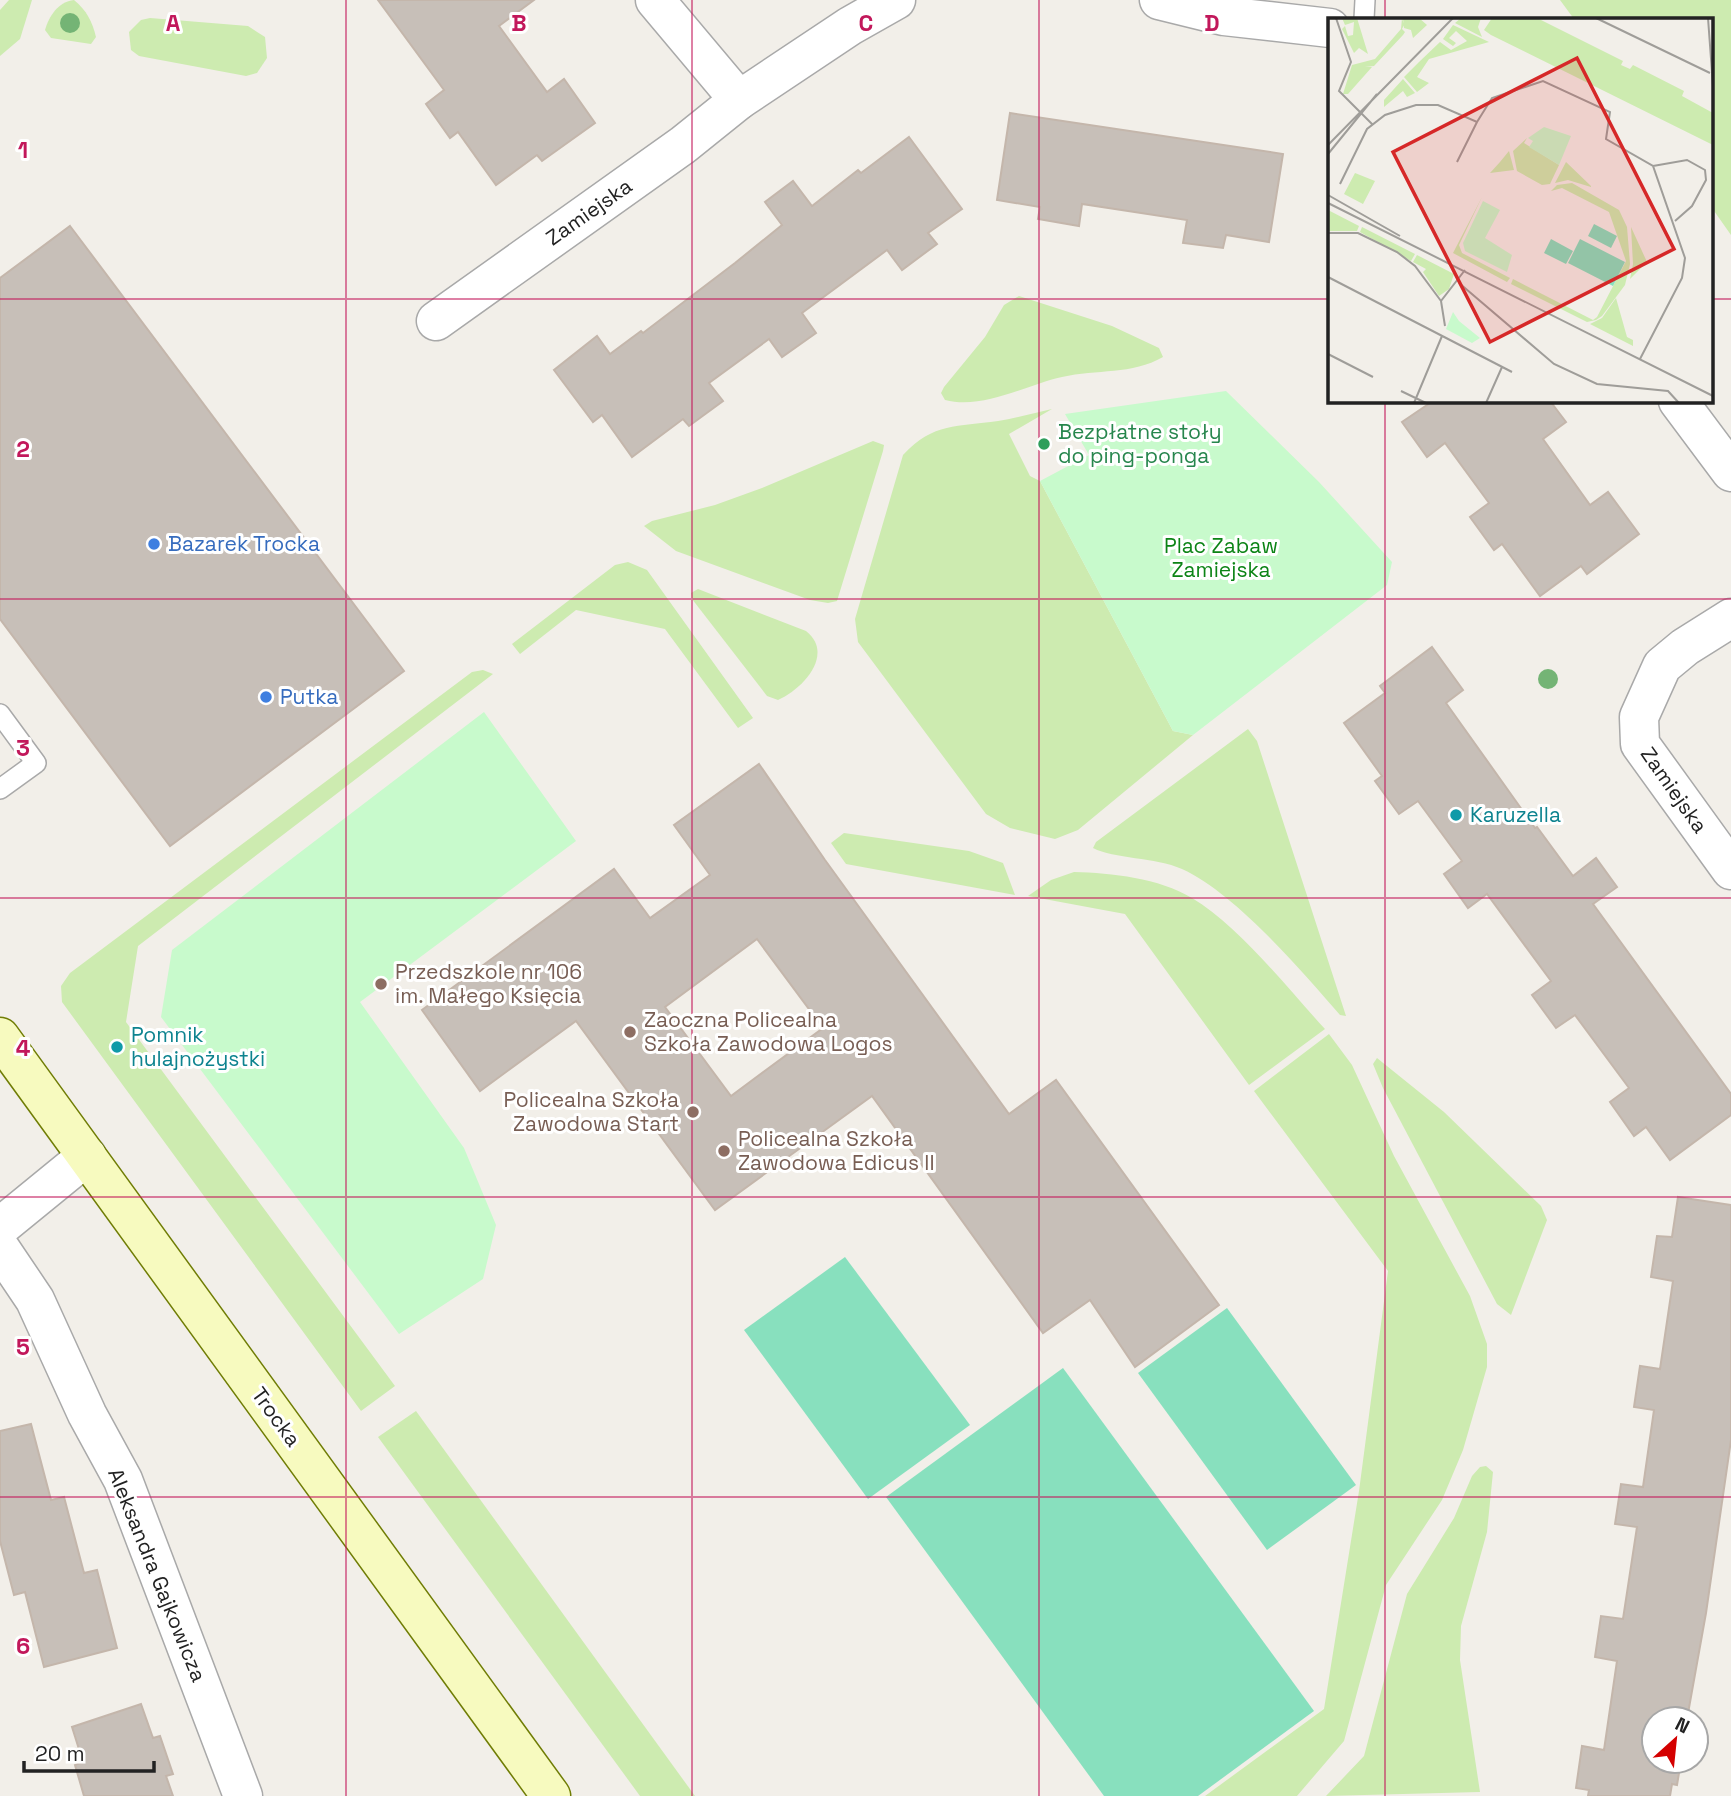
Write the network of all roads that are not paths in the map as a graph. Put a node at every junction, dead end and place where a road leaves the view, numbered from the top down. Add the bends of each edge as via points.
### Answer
1 (654, 0) edge
2 (897, 0) edge
3 (1159, 0) edge
4 (1365, 0) edge
5 (1363, 18) edge
6 (1328, 27) edge
7 (739, 100) junction
8 (436, 321) dead end
9 (1679, 402) edge
10 (1731, 472) edge
11 (1731, 618) edge
12 (0, 714) edge
13 (0, 789) edge
14 (1731, 870) edge
15 (0, 1037) edge
16 (87, 1156) junction
17 (0, 1227) edge
18 (0, 1248) edge
19 (243, 1796) edge
20 (551, 1796) edge

1 - 7 street
2 - 7 street, Zamiejska
3 - 6 street via 1224,16
4 - 5 lane
7 - 8 street, Zamiejska
9 - 10 street
11 - 14 street, Zamiejska via 1662,666 1639,717 1640,744
12 - 13 lane via 36,763
15 - 16 street, Trocka
16 - 17 street
16 - 20 street, Trocka
18 - 19 street, Aleksandra Gajkowicza via 35,1300 122,1480

